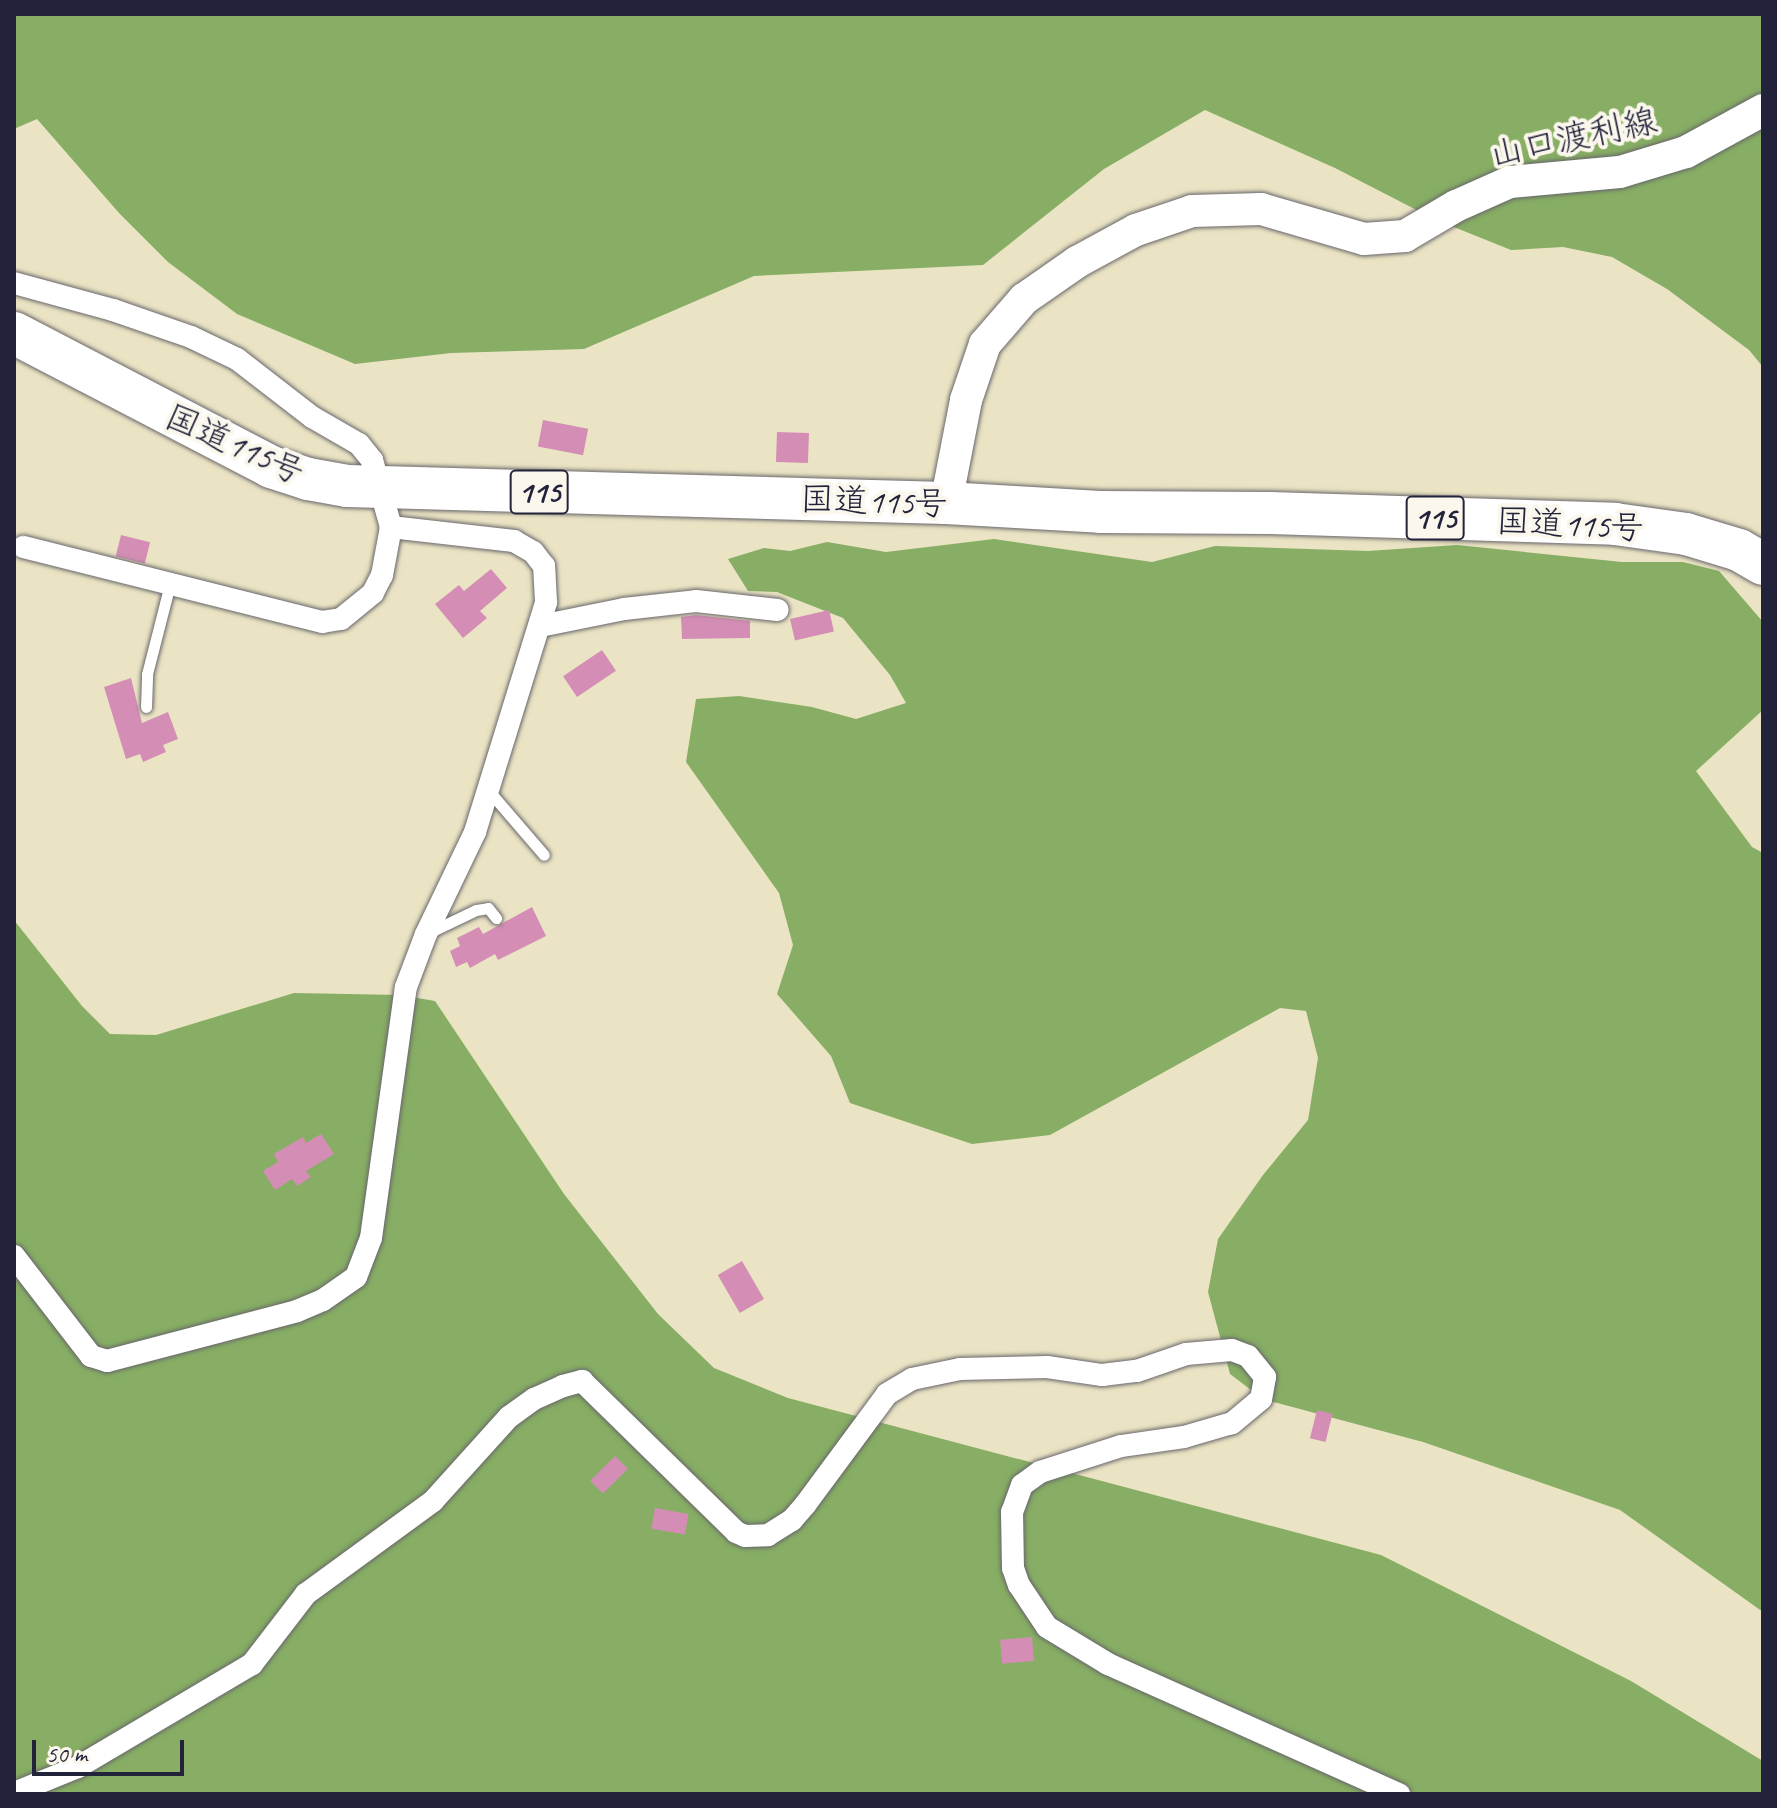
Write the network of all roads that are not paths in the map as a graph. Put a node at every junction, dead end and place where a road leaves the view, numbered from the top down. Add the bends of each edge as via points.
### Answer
1 (1763, 110) edge
2 (14, 283) edge
3 (14, 333) edge
4 (377, 488) junction
5 (946, 503) junction
6 (391, 527) junction
7 (23, 547) dead end
8 (1763, 564) edge
9 (170, 584) junction
10 (778, 610) dead end
11 (540, 626) junction
12 (146, 707) dead end
13 (488, 791) junction
14 (544, 855) dead end
15 (496, 918) dead end
16 (426, 934) junction
17 (14, 1256) edge
18 (14, 1793) edge
19 (1399, 1794) edge

1 - 5 main road, 山口渡利線 via 1686,152 1620,172 1510,182 1405,236 1364,239 1261,209 1192,211 1136,230 1024,299 985,344 966,400
2 - 4 street via 124,313 237,359 312,417 359,444 372,460
3 - 4 highway, 国道115号 / 115 via 271,467 308,479
4 - 5 highway, 国道115号 / 115
4 - 6 street
5 - 8 highway, 国道115号 / 115 via 1639,526 1739,550
6 - 9 street via 373,593 341,619 322,622
6 - 11 street via 500,537 533,552 546,576
7 - 9 street
9 - 12 lane via 147,674
10 - 11 street via 696,601
11 - 13 street
13 - 14 lane
13 - 16 street via 475,832
15 - 16 lane via 488,908 476,910
16 - 17 street via 406,987 371,1238 356,1277 346,1286 297,1311 107,1361 91,1356
18 - 19 street via 78,1767 252,1664 306,1594 433,1501 509,1417 563,1386 582,1381 736,1532 768,1535 805,1505 887,1394 912,1379 934,1372 1047,1367 1102,1375 1137,1371 1186,1354 1232,1350 1248,1356 1265,1377 1261,1399 1240,1418 1213,1431 1121,1446 1040,1472 1022,1485 1012,1512 1013,1568 1019,1585 1047,1627 1085,1651

